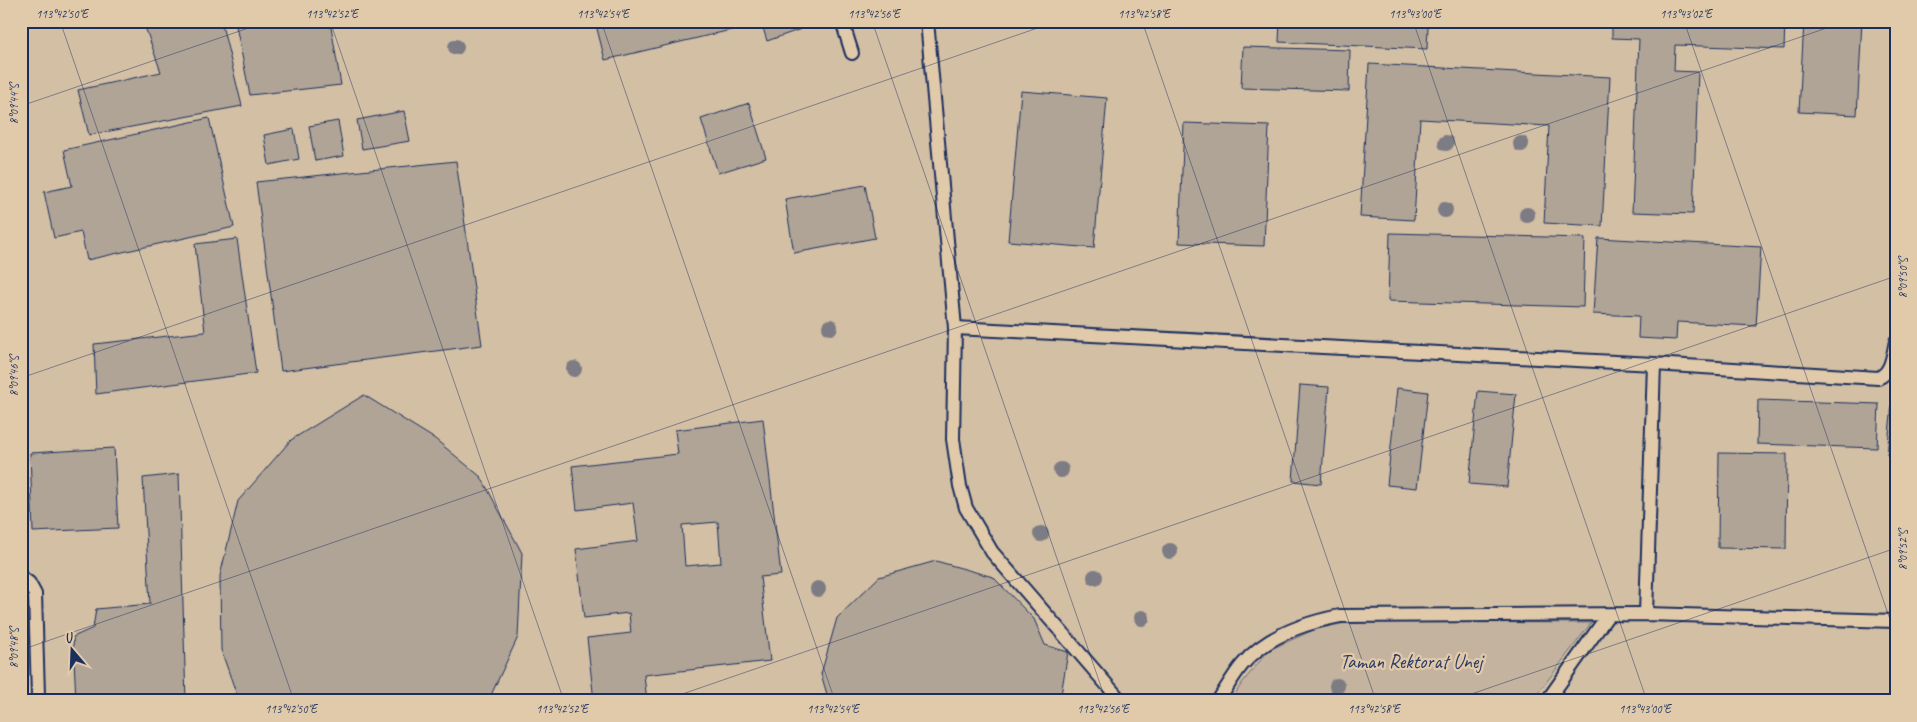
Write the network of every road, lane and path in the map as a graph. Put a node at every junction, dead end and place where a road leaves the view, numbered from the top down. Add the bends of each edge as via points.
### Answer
1 (842, 21) edge
2 (927, 21) edge
3 (852, 53) dead end
4 (955, 328) junction
5 (1896, 341) edge
6 (1654, 364) junction
7 (21, 577) edge
8 (1646, 614) junction
9 (1608, 615) junction
10 (1896, 621) edge
11 (38, 695) dead end
12 (1121, 701) edge
13 (1218, 701) edge
14 (1547, 701) edge

1 - 3 lane
2 - 4 lane
4 - 6 lane
4 - 12 lane via 953,439 966,508 992,552
5 - 6 lane via 1890,369 1878,378
6 - 8 lane
7 - 11 lane via 35,594
8 - 9 lane
8 - 10 lane
9 - 13 lane via 1340,616 1312,622 1264,645 1242,665
9 - 14 lane

